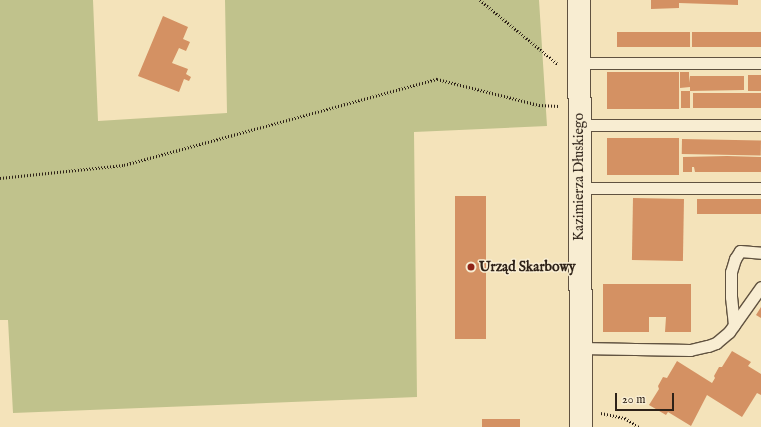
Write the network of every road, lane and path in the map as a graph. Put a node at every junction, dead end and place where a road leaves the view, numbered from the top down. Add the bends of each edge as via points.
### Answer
1 (480, 0) edge
2 (579, 0) edge
3 (761, 63) edge
4 (580, 72) junction
5 (579, 116) junction
6 (761, 125) edge
7 (0, 178) edge
8 (579, 188) junction
9 (761, 188) edge
10 (761, 253) edge
11 (761, 287) edge
12 (734, 324) junction
13 (580, 348) junction
14 (600, 413) dead end
15 (581, 427) edge
16 (639, 427) edge

1 - 4 path
2 - 4 street, Kazimierza Dłuskiego
3 - 4 lane
4 - 5 street, Kazimierza Dłuskiego
5 - 6 lane
5 - 7 path via 437,79 124,165
5 - 8 street, Kazimierza Dłuskiego
8 - 9 lane
8 - 13 street, Kazimierza Dłuskiego
10 - 12 lane via 740,251 735,260 731,278
11 - 12 lane
12 - 13 lane via 725,337 716,343 690,350
13 - 15 street, Kazimierza Dłuskiego
14 - 16 path via 625,418

